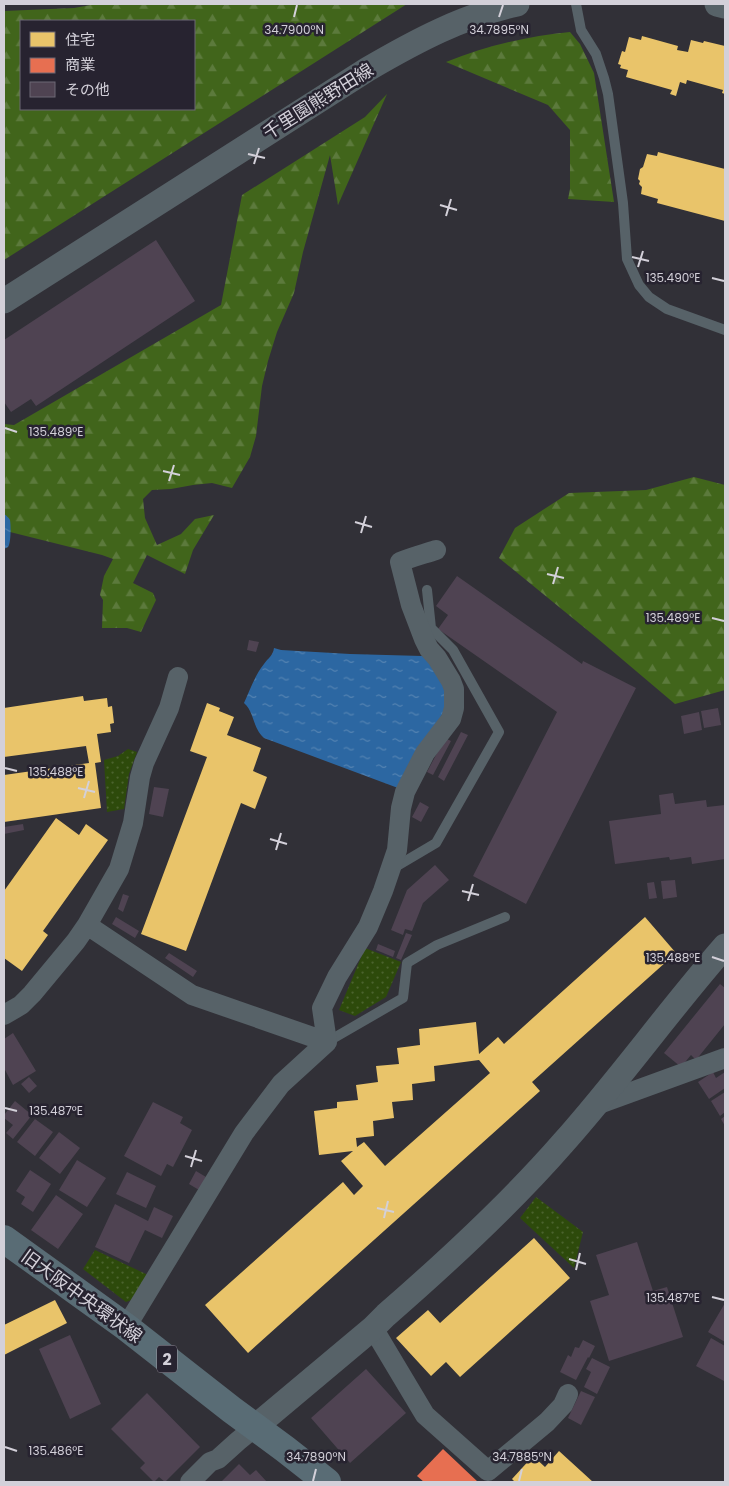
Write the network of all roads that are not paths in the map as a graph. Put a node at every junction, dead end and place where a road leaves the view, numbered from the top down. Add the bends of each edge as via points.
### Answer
1 (517, 4) edge
2 (576, 4) edge
3 (718, 4) edge
4 (725, 6) edge
5 (4, 301) edge
6 (725, 330) edge
7 (436, 550) dead end
8 (427, 590) dead end
9 (178, 677) dead end
10 (391, 869) junction
11 (505, 917) dead end
12 (88, 925) junction
13 (725, 946) edge
14 (4, 1015) edge
15 (327, 1042) junction
16 (725, 1058) edge
17 (596, 1106) junction
18 (4, 1239) edge
19 (126, 1326) junction
20 (373, 1328) junction
21 (568, 1394) dead end
22 (255, 1427) junction
23 (190, 1482) edge
24 (327, 1482) edge

1 - 5 street, 千里園熊野田線 via 453,24 376,64
2 - 6 lane via 581,30 596,54 608,94 627,259 638,285 657,304
3 - 4 street
7 - 10 street via 400,562 424,639 454,689 454,708 451,719 425,753 405,792
8 - 10 lane via 431,628 453,650 499,732 436,843
9 - 12 street via 169,708 144,763 133,823 119,869
10 - 15 street via 368,927 322,1008
11 - 15 lane via 437,945 407,963 403,998
12 - 14 street via 32,994
12 - 15 street via 192,995
13 - 17 street
15 - 19 street via 281,1084 244,1133
16 - 17 street
17 - 20 street via 478,1233
18 - 19 main road, 旧大阪中央環状線 / 2
19 - 22 main road, 旧大阪中央環状線 / 2
20 - 21 street via 425,1415 488,1471 548,1422
20 - 22 street
22 - 23 street
22 - 24 main road, 旧大阪中央環状線 / 2

